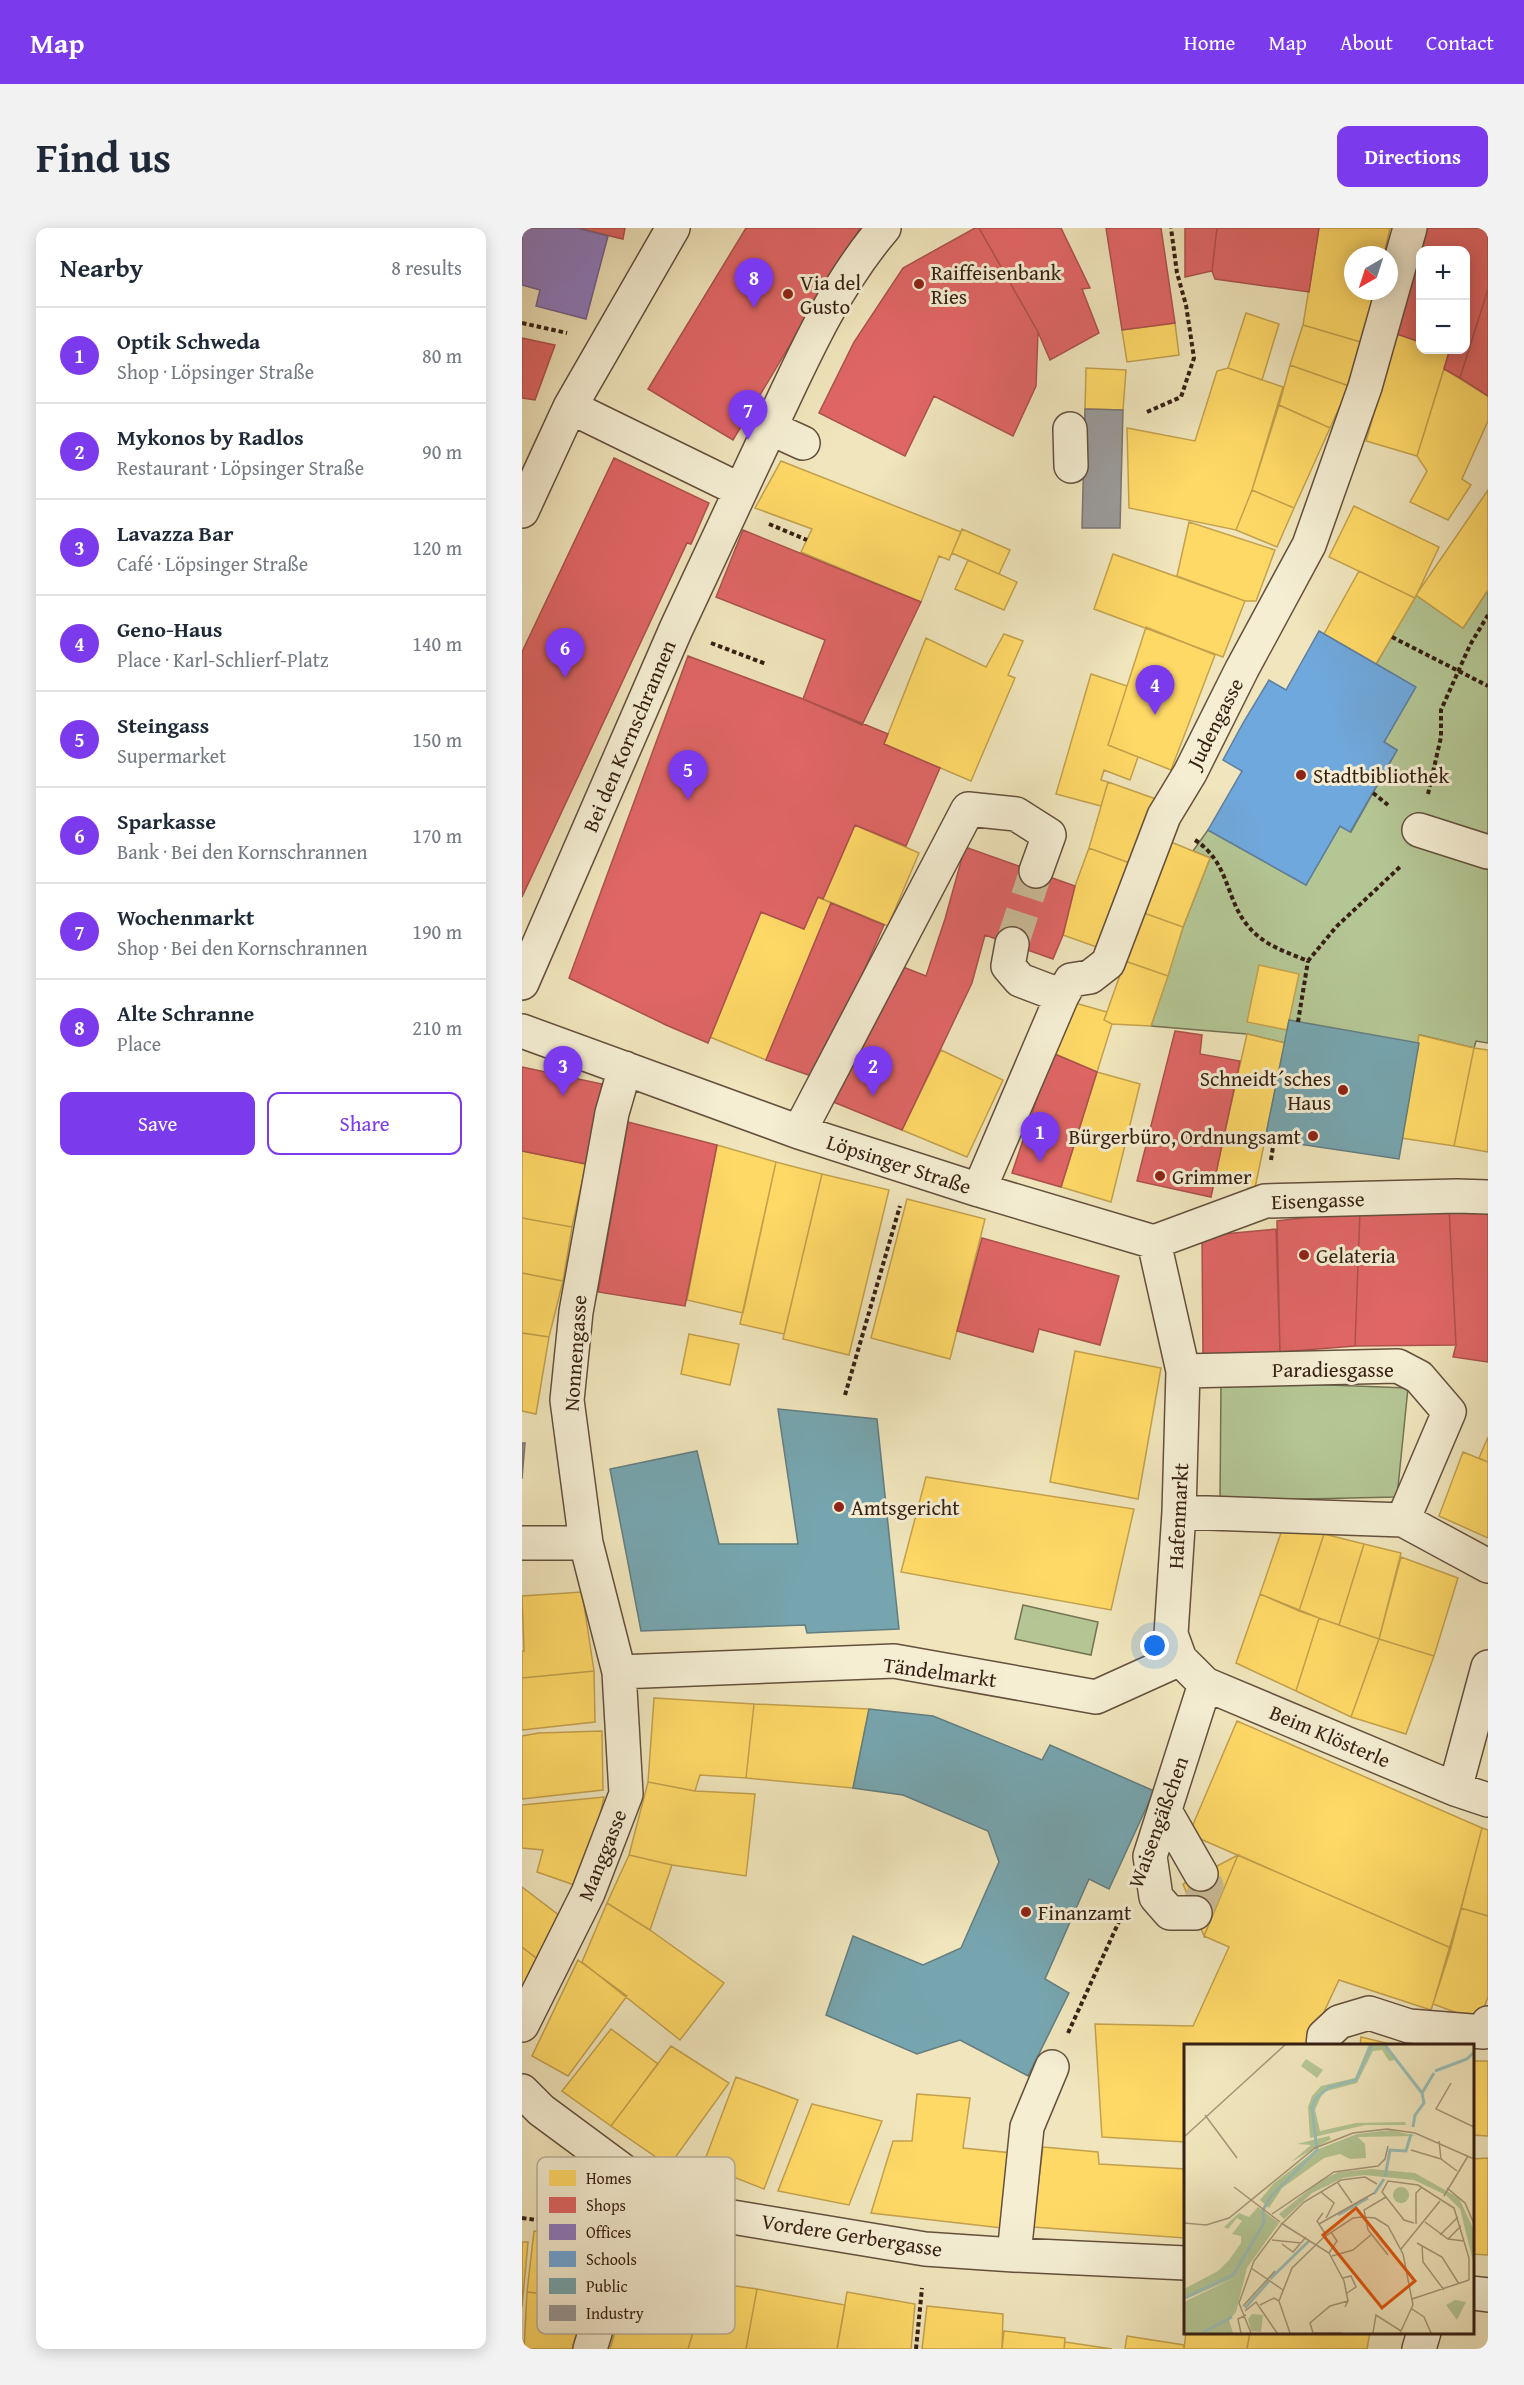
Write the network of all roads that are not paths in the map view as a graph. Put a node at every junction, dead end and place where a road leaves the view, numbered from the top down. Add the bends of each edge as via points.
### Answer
1 (672, 228) edge
2 (884, 228) edge
3 (1410, 228) edge
4 (570, 407) junction
5 (770, 428) junction
6 (1070, 429) dead end
7 (803, 444) dead end
8 (1071, 466) dead end
9 (740, 490) junction
10 (522, 511) edge
11 (1419, 830) road end
12 (1488, 852) edge
13 (1036, 871) tunnel mouth
14 (1012, 944) tunnel mouth
15 (522, 983) edge
16 (1062, 996) junction
17 (522, 1031) edge
18 (625, 1068) junction
19 (799, 1132) junction
20 (979, 1190) junction
21 (1488, 1197) edge
22 (1154, 1242) junction
23 (1183, 1371) junction
24 (1179, 1512) junction
25 (1403, 1520) junction
26 (522, 1543) edge
27 (586, 1543) junction
28 (1488, 1566) edge
29 (1180, 1659) junction
30 (1488, 1667) edge
31 (619, 1672) junction
32 (1205, 1684) junction
33 (1455, 1789) junction
34 (1488, 1800) edge
35 (1165, 1810) junction
36 (1201, 1874) tunnel mouth
37 (1195, 1913) dead end
38 (1488, 2024) edge
39 (522, 2025) edge
40 (1323, 2044) edge
41 (1052, 2067) dead end
42 (522, 2091) edge
43 (605, 2157) edge
44 (735, 2217) edge
45 (1014, 2255) junction
46 (1184, 2263) edge
47 (1473, 2293) edge
48 (1488, 2295) edge
49 (594, 2334) edge
50 (1423, 2334) edge
51 (590, 2349) edge
52 (1419, 2349) edge

1 - 4 street
2 - 5 street, Bei den Kornschrannen via 866,249 812,340
3 - 16 street, Judengasse via 1365,387 1309,545 1164,816 1108,963 1090,977 1071,980
4 - 9 street
4 - 10 street
5 - 7 street
5 - 9 street, Bei den Kornschrannen
6 - 8 street
9 - 15 street, Bei den Kornschrannen
11 - 12 street
13 - 19 street via 1049,836 1017,812 968,809
14 - 16 street via 1008,966 1020,981
16 - 20 street, Judengasse
17 - 18 street, Löpsinger Straße
18 - 19 street, Löpsinger Straße
18 - 27 street, Nonnengasse via 612,1113 576,1312 567,1400
19 - 20 street, Löpsinger Straße
20 - 22 street, Löpsinger Straße
21 - 22 street, Eisengasse via 1265,1201
22 - 23 street
23 - 24 street, Hafenmarkt
23 - 25 street, Paradiesgasse via 1398,1366 1419,1377 1449,1412
24 - 25 street
24 - 29 street, Hafenmarkt via 1171,1634
25 - 28 street
26 - 27 street
27 - 31 street, Nonnengasse
29 - 31 street, Tändelmarkt via 1096,1697 894,1661
29 - 32 street, Beim Klösterle
30 - 33 street
31 - 39 street, Manggasse via 626,1794 588,1893
32 - 33 street, Beim Klösterle
32 - 35 street, Waisengäßchen
33 - 34 street, Beim Klösterle
35 - 36 street
35 - 37 street, Waisengäßchen via 1150,1856 1155,1897 1170,1913
38 - 40 street via 1484,2032 1409,2026 1369,2013 1340,2022 1324,2036
41 - 45 street via 1027,2127
42 - 43 street, Vordere Gerbergasse
44 - 45 street, Vordere Gerbergasse via 926,2248
45 - 46 street, Vordere Gerbergasse
47 - 48 street
49 - 51 street
50 - 52 street

